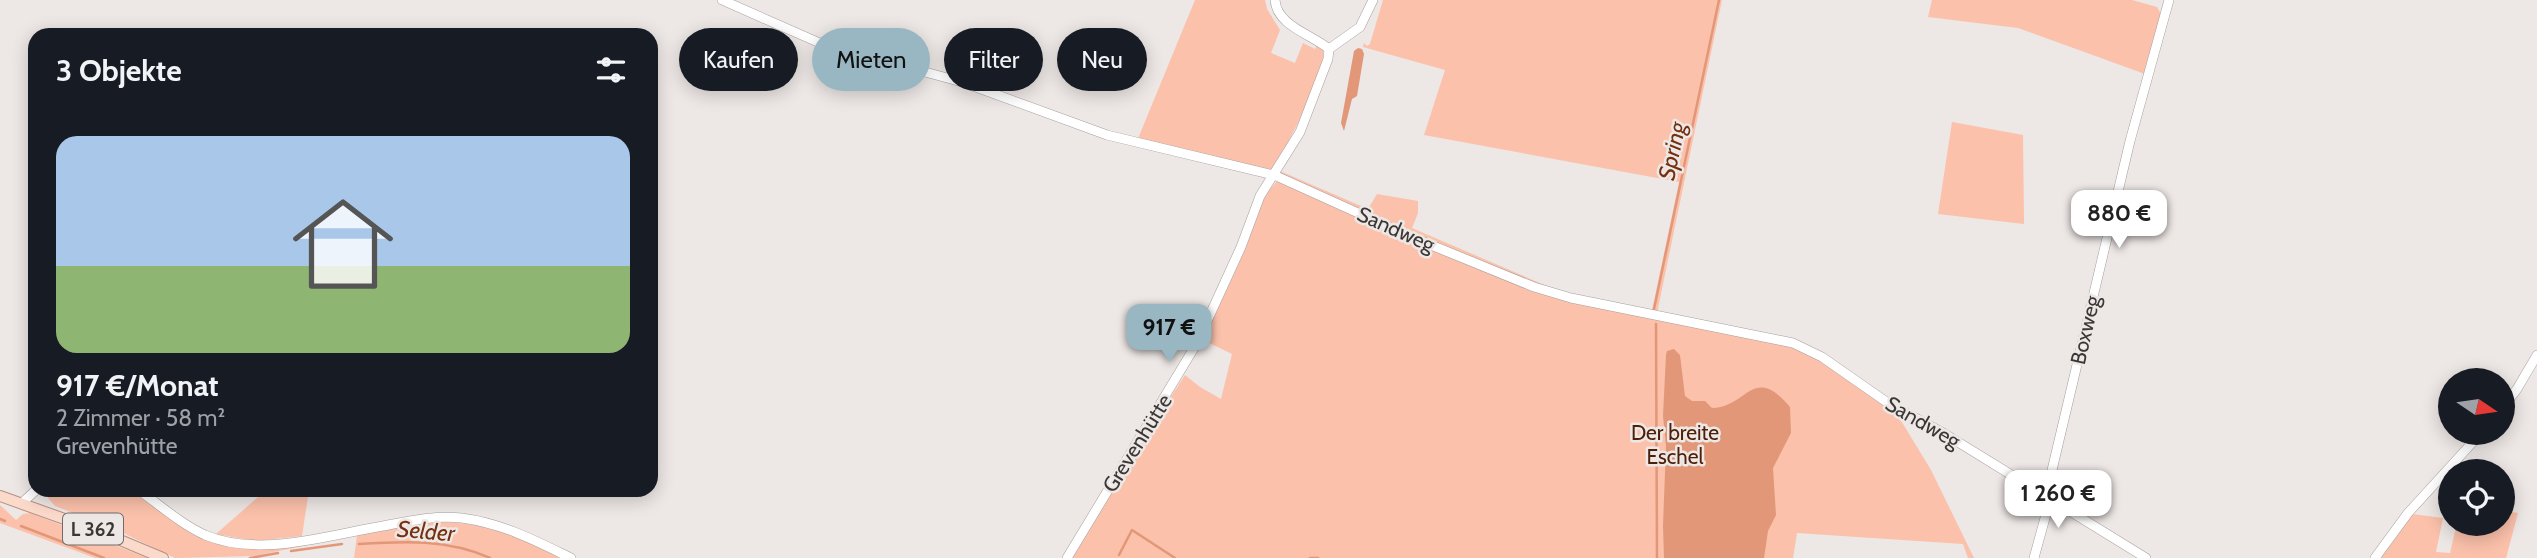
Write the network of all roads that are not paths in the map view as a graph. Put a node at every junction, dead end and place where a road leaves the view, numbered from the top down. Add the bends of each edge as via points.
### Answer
1 (722, 0) edge
2 (1275, 0) edge
3 (1373, 0) edge
4 (2169, 0) edge
5 (1329, 49) junction
6 (1274, 175) junction
7 (2537, 355) edge
8 (2515, 392) edge
9 (2470, 445) edge
10 (0, 496) edge
11 (28, 497) edge
12 (149, 497) edge
13 (2048, 498) junction
14 (22, 503) junction
15 (163, 558) edge
16 (571, 558) edge
17 (1067, 558) edge
18 (2035, 558) edge
19 (2146, 558) edge
20 (2375, 558) edge

1 - 6 street, Sandweg via 822,44 962,82 1107,135
2 - 5 street via 1284,21
3 - 5 street via 1360,27
4 - 13 street, Boxweg via 2114,207
5 - 6 street, Grevenhütte via 1300,132
6 - 13 street, Sandweg via 1534,287 1793,343
6 - 17 street, Grevenhütte via 1260,196 1185,366
7 - 8 street
9 - 20 street via 2408,513
10 - 14 main road, L 362
11 - 14 street
12 - 16 street via 193,529 237,544 271,544 432,517 461,518 515,530
13 - 18 street, Boxweg
13 - 19 street, Sandweg
14 - 15 main road, L 362

